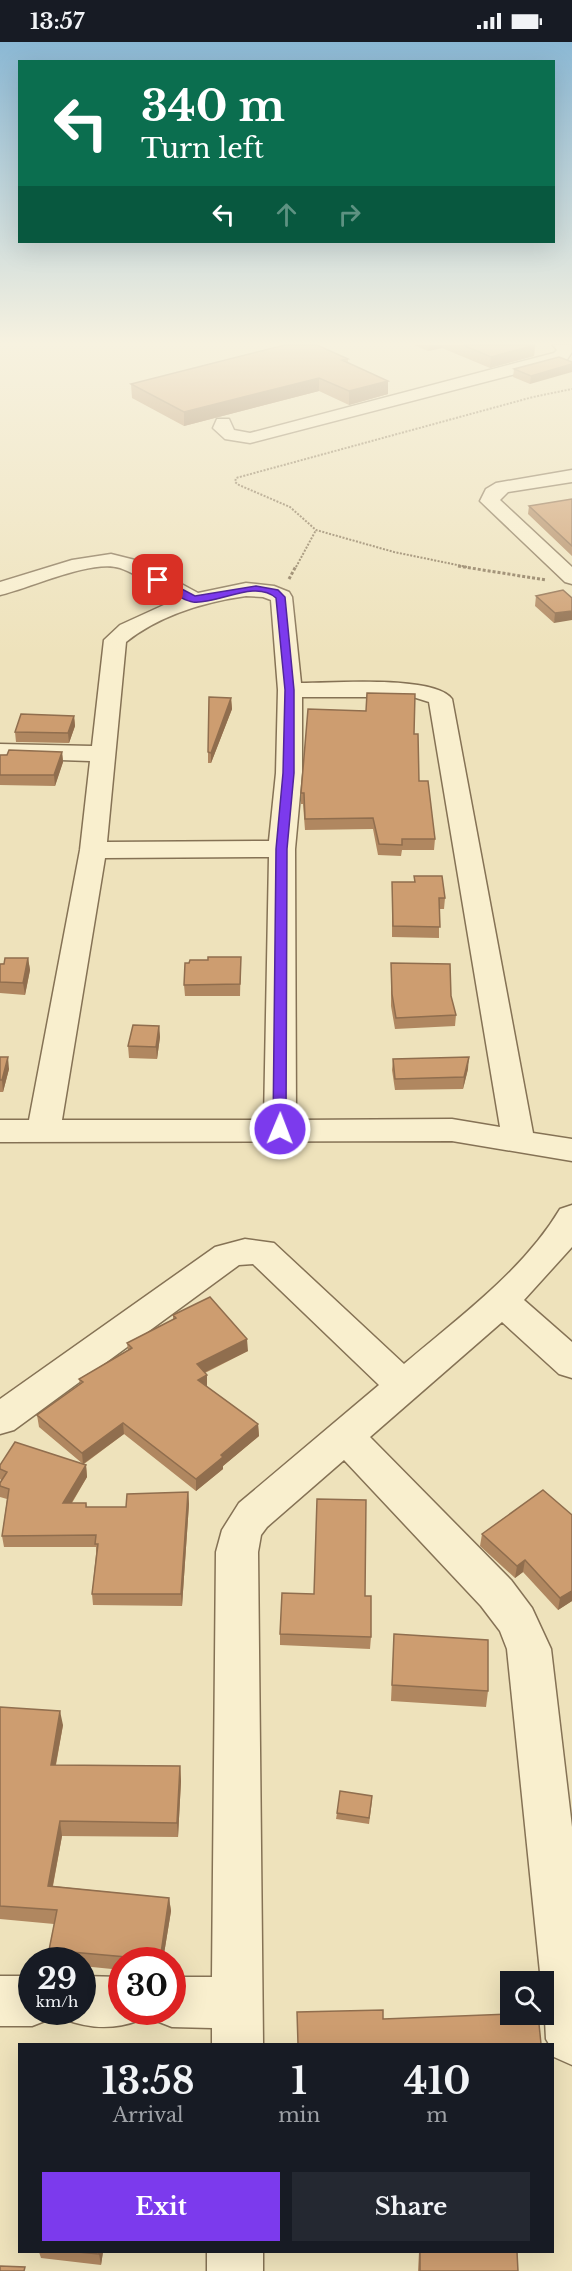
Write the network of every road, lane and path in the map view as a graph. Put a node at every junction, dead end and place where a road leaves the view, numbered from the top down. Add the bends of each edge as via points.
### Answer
1 (342, 449) edge
2 (572, 476) edge
3 (316, 530) junction
4 (572, 578) edge
5 (547, 580) dead end
6 (0, 589) edge
7 (275, 592) junction
8 (193, 599) junction
9 (290, 690) junction
10 (0, 751) edge
11 (103, 754) junction
12 (282, 849) junction
13 (93, 850) junction
14 (44, 1129) junction
15 (280, 1129) junction
16 (0, 1131) edge
17 (518, 1140) junction
18 (572, 1150) edge
19 (572, 1217) edge
20 (502, 1301) junction
21 (572, 1364) edge
22 (402, 1384) junction
23 (0, 1419) edge
24 (344, 1435) junction
25 (0, 2001) edge
26 (18, 2001) edge
27 (186, 2007) edge
28 (238, 2024) edge
29 (572, 2039) edge
30 (235, 2253) edge
31 (235, 2271) edge

1 - 3 path via 236,478 238,485 290,507
2 - 4 street via 503,487 493,493 490,501
3 - 5 path via 394,552
3 - 7 path via 292,575
6 - 8 street via 105,560 122,562
7 - 8 street via 256,589
7 - 9 street via 281,597
8 - 11 street via 136,624 115,640
9 - 12 street
9 - 17 street via 413,690 440,699
10 - 11 street
11 - 13 street
12 - 13 street
12 - 15 street
13 - 14 street
14 - 15 street
14 - 16 street
15 - 17 street via 452,1130
17 - 18 street
19 - 20 street via 561,1237
20 - 21 street
20 - 22 street
22 - 23 street via 262,1252 245,1251 227,1256
22 - 24 street
24 - 28 street via 253,1515 242,1530 237,1552
24 - 29 street via 496,1593 517,1621 529,1649
25 - 26 street
27 - 28 street
30 - 31 street

